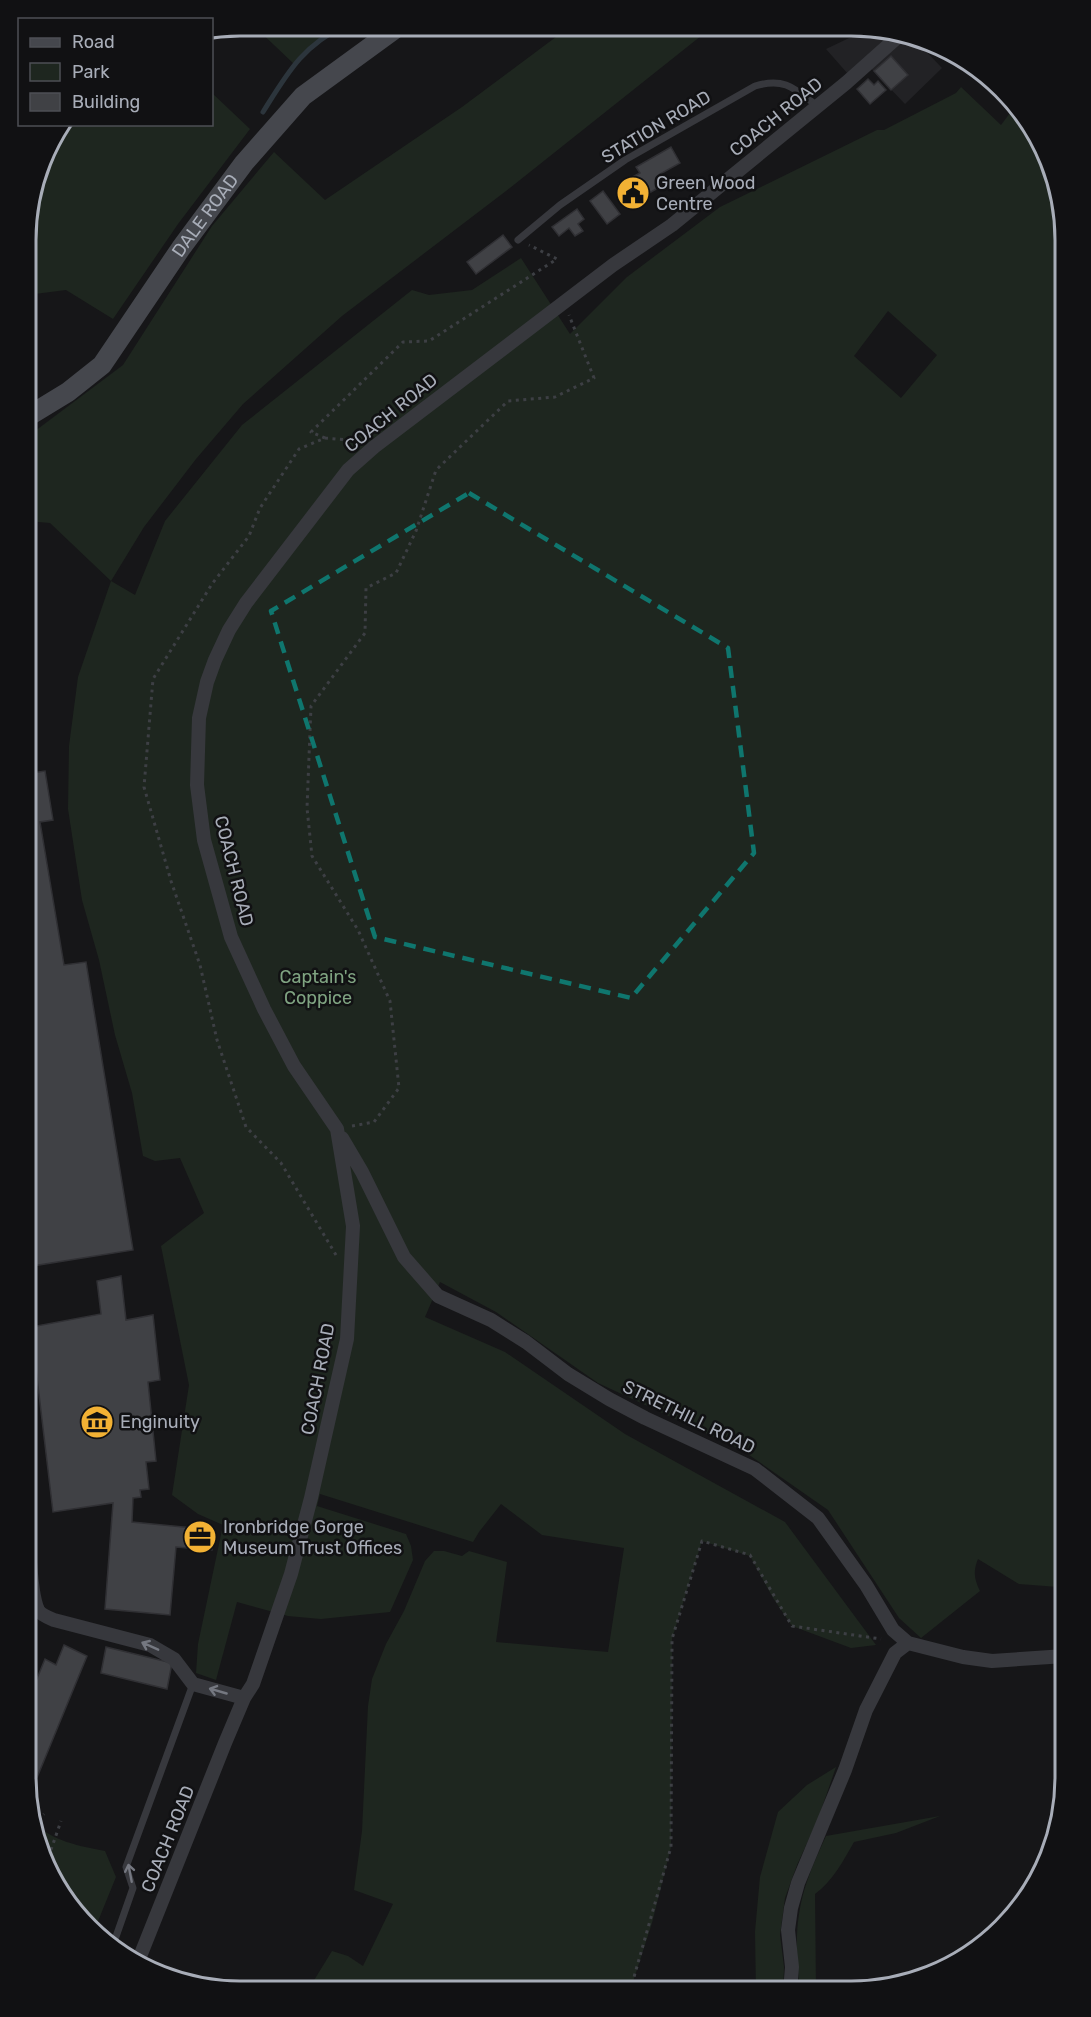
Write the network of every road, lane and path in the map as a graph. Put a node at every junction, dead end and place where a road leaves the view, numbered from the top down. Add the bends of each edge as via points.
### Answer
1 (386, 36) edge
2 (894, 41) edge
3 (817, 106) junction
4 (518, 240) joint
5 (563, 302) junction
6 (36, 412) edge
7 (326, 438) junction
8 (374, 447) junction
9 (337, 1129) junction
10 (351, 1280) junction
11 (36, 1603) edge
12 (908, 1643) junction
13 (1055, 1657) edge
14 (193, 1684) junction
15 (244, 1698) junction
16 (44, 1814) dead end
17 (40, 1818) edge
18 (61, 1821) dead end
19 (50, 1851) edge
20 (115, 1938) edge
21 (141, 1955) edge
22 (633, 1981) edge
23 (791, 1981) edge

1 - 6 street, DALE ROAD via 303,96 237,172 102,365
2 - 3 street, COACH ROAD
3 - 4 lane, STATION ROAD via 782,84 769,81 755,86 625,160
3 - 5 street, COACH ROAD via 672,225
4 - 7 path via 557,259 429,341 403,342 311,432
5 - 8 street, COACH ROAD
5 - 9 path via 594,378 555,397 507,401 436,471 416,531 396,573 366,588 365,633 311,706 306,808 312,856 358,930 390,1001 399,1088 374,1122
7 - 8 path
7 - 10 path via 299,449 260,508 249,536 212,584 153,679 144,788 246,1127 281,1163
8 - 9 street, COACH ROAD via 348,470 246,603 215,660 199,718 197,785 204,840 231,937 294,1066
9 - 10 street, COACH ROAD via 353,1226
9 - 12 street, STRETHILL ROAD via 404,1257 438,1296 490,1320 609,1399 755,1468 818,1518 866,1585 892,1630
10 - 15 street, COACH ROAD via 347,1339 297,1552 253,1684
14 -> 11 street via 174,1659 150,1645 54,1620 43,1615
12 - 13 street via 992,1661
12 - 22 path via 792,1626 750,1556 702,1541 672,1639 671,1848
12 - 23 street via 895,1653 866,1710 798,1883 788,1930
15 -> 14 street
20 -> 14 lane via 133,1888 126,1867
15 - 21 street, COACH ROAD
16 - 17 path
18 - 19 path

